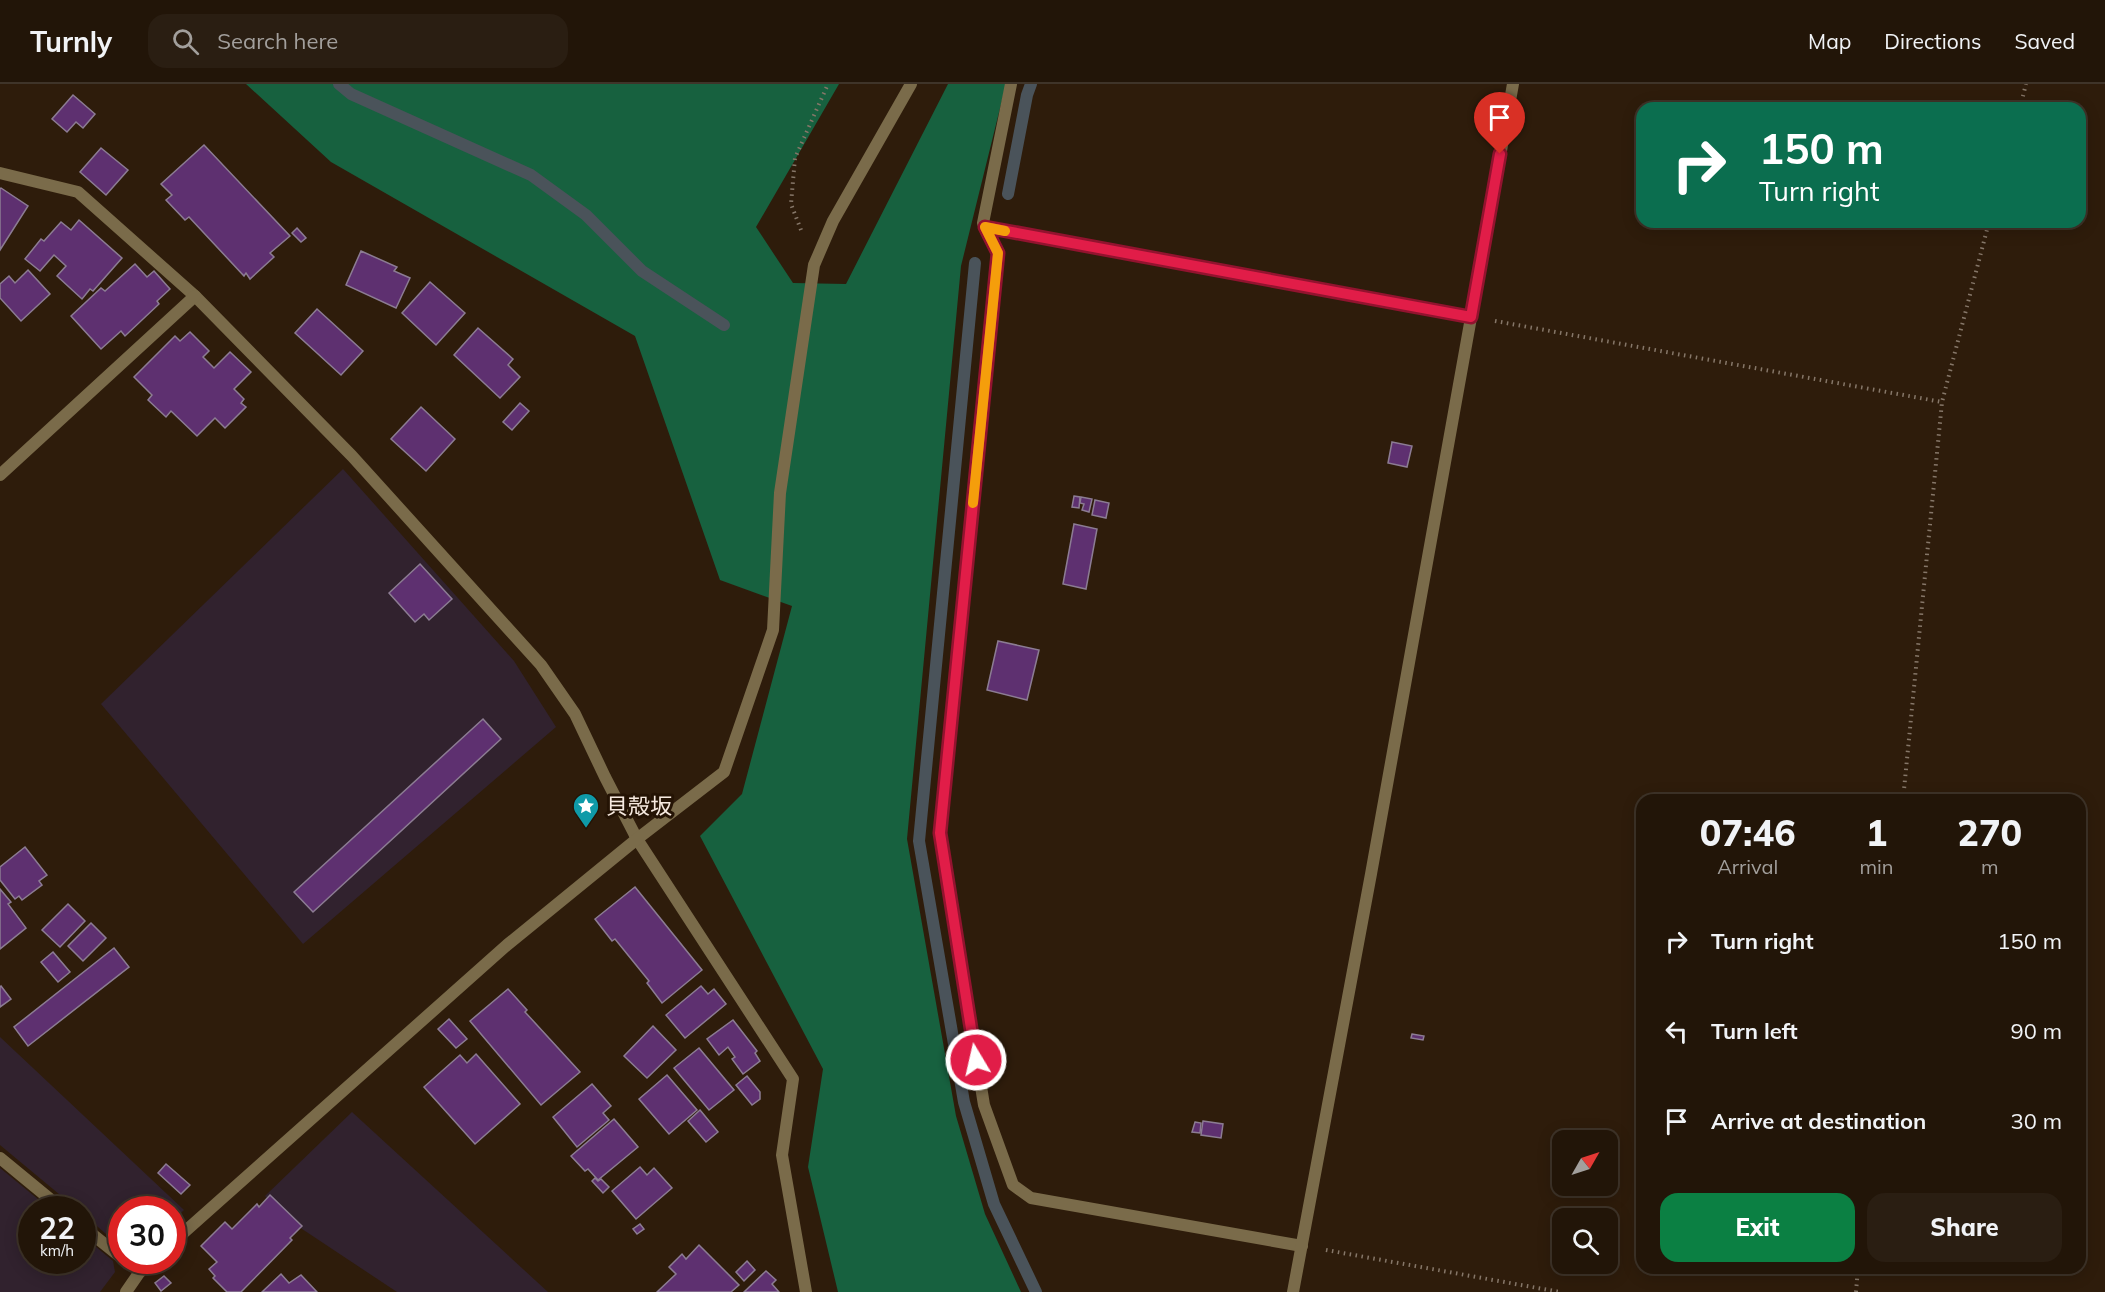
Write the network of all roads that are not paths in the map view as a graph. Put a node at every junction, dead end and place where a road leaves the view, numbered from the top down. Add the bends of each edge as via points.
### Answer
1 (911, 84) edge
2 (1011, 84) edge
3 (1513, 84) edge
4 (0, 173) edge
5 (985, 227) junction
6 (195, 296) junction
7 (1471, 317) junction
8 (0, 475) edge
9 (637, 839) junction
10 (0, 1158) edge
11 (46, 1196) edge
12 (186, 1231) edge
13 (96, 1237) edge
14 (1302, 1246) junction
15 (108, 1247) edge
16 (139, 1274) edge
17 (127, 1292) edge
18 (806, 1292) edge
19 (1293, 1292) edge

1 - 9 street via 833,221 814,265 780,493 773,630 724,772
2 - 5 street
3 - 7 street
4 - 6 street via 78,192
5 - 7 street
5 - 14 street via 998,253 940,833 984,1106 1013,1185 1031,1198
6 - 8 street
6 - 9 street via 352,456 541,665 575,714
7 - 14 street
9 - 12 street via 507,945
9 - 18 street via 793,1079 782,1155
10 - 11 street
13 - 15 street
14 - 19 street
16 - 17 street

